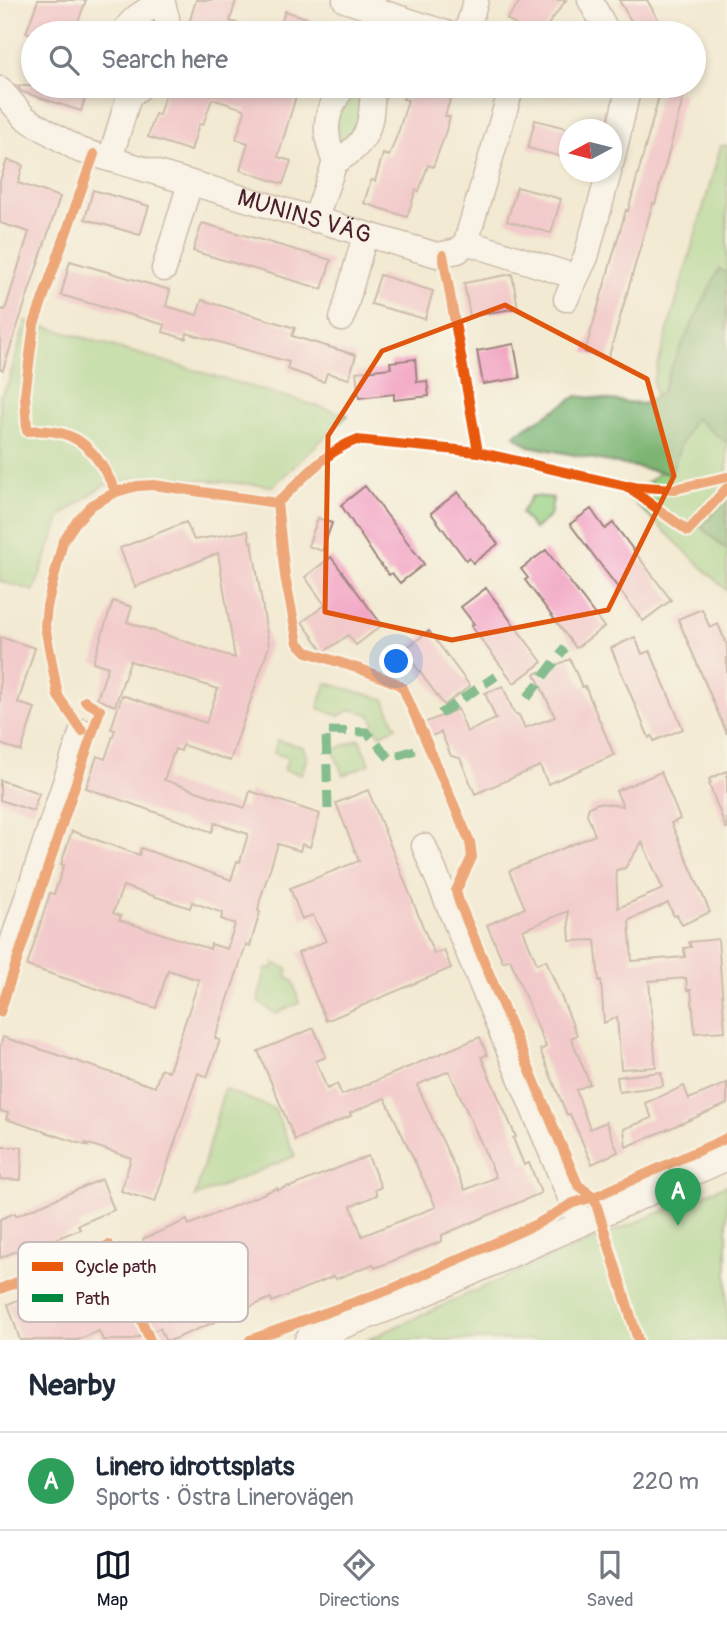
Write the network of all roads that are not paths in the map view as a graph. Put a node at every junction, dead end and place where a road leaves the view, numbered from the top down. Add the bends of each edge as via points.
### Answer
1 (345, 0) edge
2 (476, 0) edge
3 (590, 0) edge
4 (162, 1) edge
5 (132, 21) edge
6 (167, 21) edge
7 (379, 21) edge
8 (470, 21) edge
9 (601, 21) edge
10 (0, 89) edge
11 (129, 98) edge
12 (335, 98) edge
13 (372, 98) edge
14 (508, 98) edge
15 (626, 98) edge
16 (621, 119) edge
17 (110, 159) junction
18 (335, 162) junction
19 (606, 182) edge
20 (190, 183) junction
21 (315, 220) junction
22 (365, 235) junction
23 (466, 242) junction
24 (164, 269) dead end
25 (342, 319) dead end
26 (82, 731) dead end
27 (424, 846) dead end
28 (0, 979) edge
29 (727, 1158) edge
30 (581, 1224) junction
31 (307, 1340) edge

1 - 7 street
2 - 8 street
3 - 9 street
4 - 5 street
4 - 6 street
10 - 17 street, MUNINS VÄG via 25,118 79,149
11 - 17 street
12 - 18 street via 326,135
13 - 18 street via 366,136 352,153
14 - 23 street
15 - 16 street
17 - 20 street, MUNINS VÄG
18 - 21 street
19 - 23 street via 586,257 571,288
20 - 21 street, MUNINS VÄG
20 - 24 street
21 - 22 street, MUNINS VÄG
22 - 23 street, MUNINS VÄG via 437,255 458,251
22 - 25 street
26 - 28 street
27 - 30 street
29 - 30 street
30 - 31 street via 413,1299

